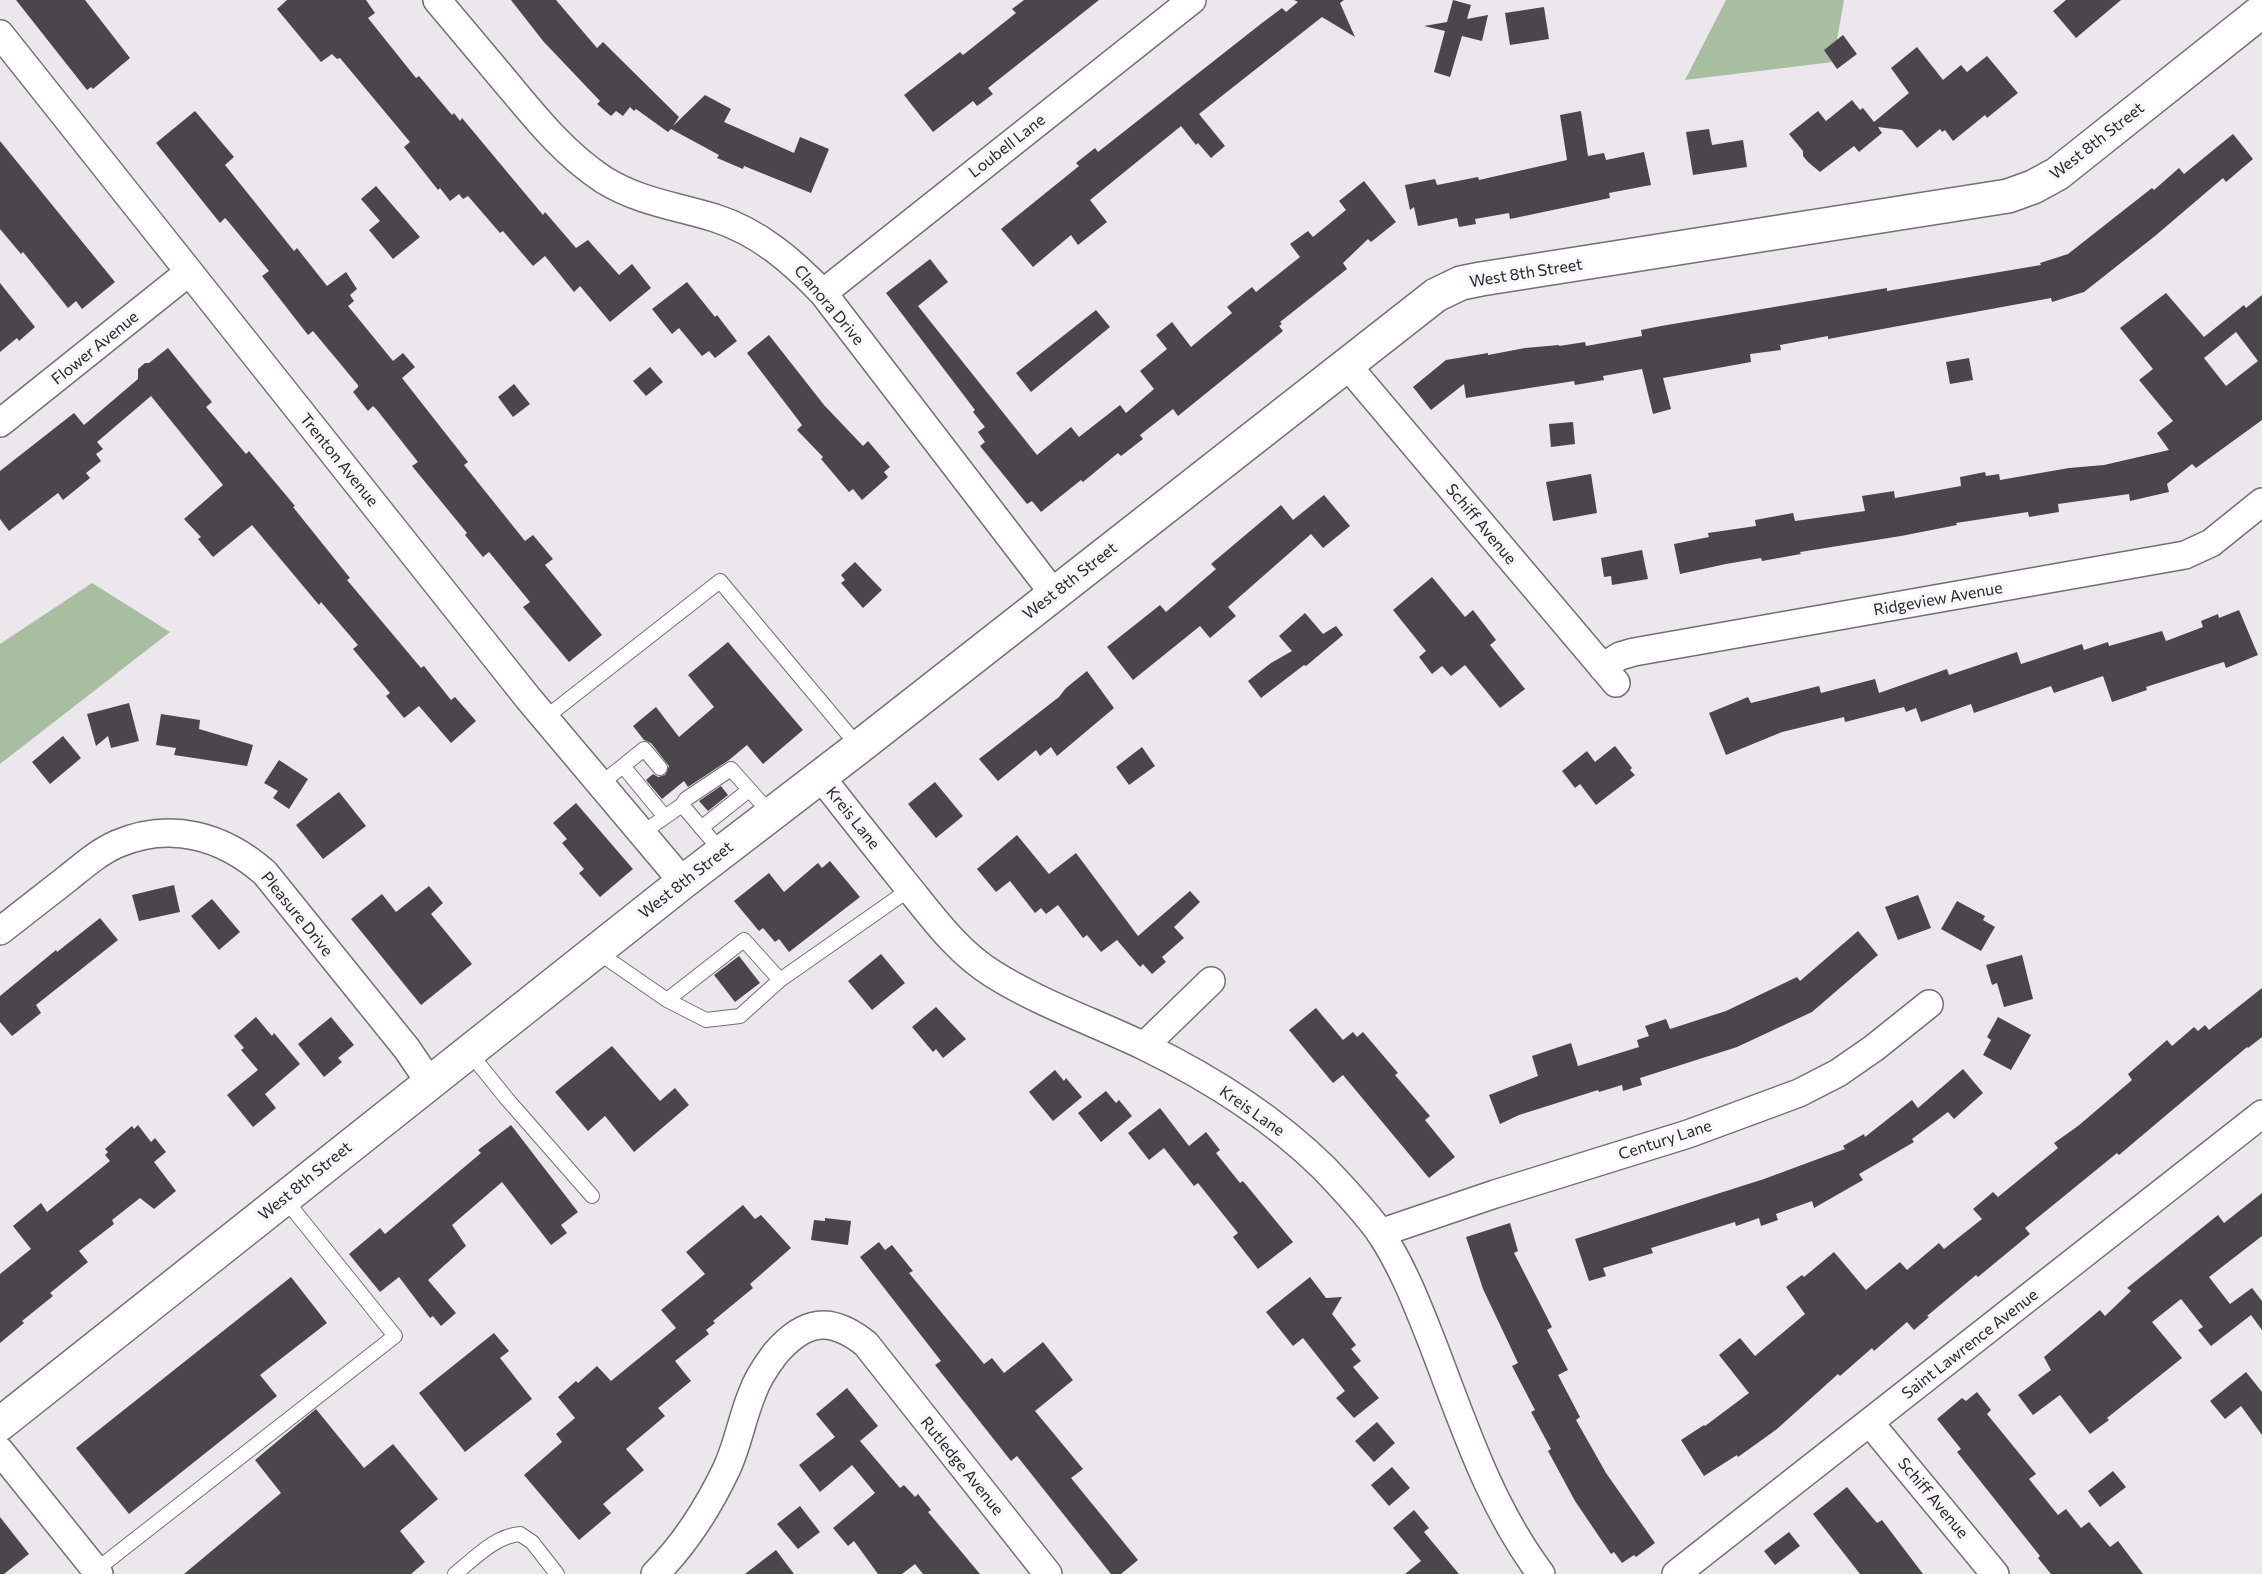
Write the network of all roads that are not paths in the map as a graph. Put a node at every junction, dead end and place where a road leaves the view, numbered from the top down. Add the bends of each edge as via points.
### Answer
1 (437, 0) edge
2 (1192, 0) edge
3 (2262, 11) edge
4 (0, 34) edge
5 (189, 272) junction
6 (823, 292) junction
7 (1347, 365) junction
8 (0, 423) edge
9 (2262, 502) edge
10 (1054, 594) junction
11 (1609, 675) joint
12 (545, 718) junction
13 (859, 747) junction
14 (623, 766) junction
15 (660, 768) dead end
16 (821, 777) junction
17 (600, 784) junction
18 (677, 788) dead end
19 (749, 790) junction
20 (684, 802) junction
21 (772, 814) junction
22 (665, 817) junction
23 (701, 828) junction
24 (642, 834) junction
25 (722, 852) junction
26 (683, 882) junction
27 (910, 889) junction
28 (0, 931) edge
29 (596, 951) junction
30 (780, 980) junction
31 (1211, 981) dead end
32 (668, 1000) junction
33 (1929, 1004) dead end
34 (1144, 1046) junction
35 (469, 1052) junction
36 (429, 1083) junction
37 (2262, 1114) edge
38 (592, 1196) dead end
39 (284, 1198) junction
40 (1380, 1233) junction
41 (1870, 1423) junction
42 (0, 1424) edge
43 (0, 1450) edge
44 (98, 1572) edge
45 (455, 1574) edge
46 (557, 1574) edge
47 (655, 1574) edge
48 (1048, 1574) edge
49 (1541, 1574) edge
50 (1676, 1574) edge
51 (1995, 1574) edge

1 - 6 street, Clanora Drive via 554,140 578,162 634,195 716,218 755,236 781,253
2 - 6 street, Loubell Lane
3 - 7 street, West 8th Street via 2057,174 2034,187 2008,196 1461,284 1436,295
4 - 5 street, Trenton Avenue
5 - 8 street, Flower Avenue
5 - 12 street, Trenton Avenue
6 - 10 street, Clanora Drive
7 - 10 street, West 8th Street
7 - 11 street, Schiff Avenue
9 - 11 street, Ridgeview Avenue via 2211,543 2185,555 1634,652 1620,656
10 - 13 street, West 8th Street
12 - 13 lane via 720,581
12 - 17 street, Trenton Avenue
13 - 16 street, West 8th Street
14 - 15 lane via 644,749
14 - 17 lane
14 - 22 lane
16 - 21 street, West 8th Street
16 - 27 street, Kreis Lane
17 - 24 street, Trenton Avenue
18 - 20 lane
19 - 20 lane via 731,769
19 - 21 lane
19 - 23 lane
20 - 22 lane
20 - 23 lane
21 - 25 street, West 8th Street
22 - 24 lane
23 - 25 lane
24 - 26 street, Trenton Avenue
25 - 26 street, West 8th Street
26 - 29 street, West 8th Street
27 - 30 lane
27 - 34 street, Kreis Lane via 964,952 991,973 1030,995
28 - 36 street, Pleasure Drive via 98,854 117,844 158,833 201,836 231,847 265,873 407,1049
29 - 32 lane
29 - 35 street, West 8th Street
30 - 32 lane via 740,1016 706,1020
30 - 32 lane via 744,940
31 - 34 street
33 - 40 street, Century Lane via 1838,1073 1799,1093 1689,1134
34 - 40 street, Kreis Lane via 1240,1099 1283,1132 1323,1168
35 - 36 street, West 8th Street
35 - 38 lane
36 - 39 street, West 8th Street
37 - 41 street, Saint Lawrence Avenue
39 - 42 street, West 8th Street
39 - 44 lane via 395,1336
40 - 49 street, Kreis Lane via 1422,1315 1494,1498 1514,1537
41 - 50 street, Saint Lawrence Avenue
41 - 51 street, Schiff Avenue
43 - 44 street
45 - 46 lane via 495,1543 520,1533
47 - 48 street, Rutledge Avenue via 684,1544 708,1506 728,1466 752,1393 766,1366 801,1329 818,1325 835,1326 866,1344

